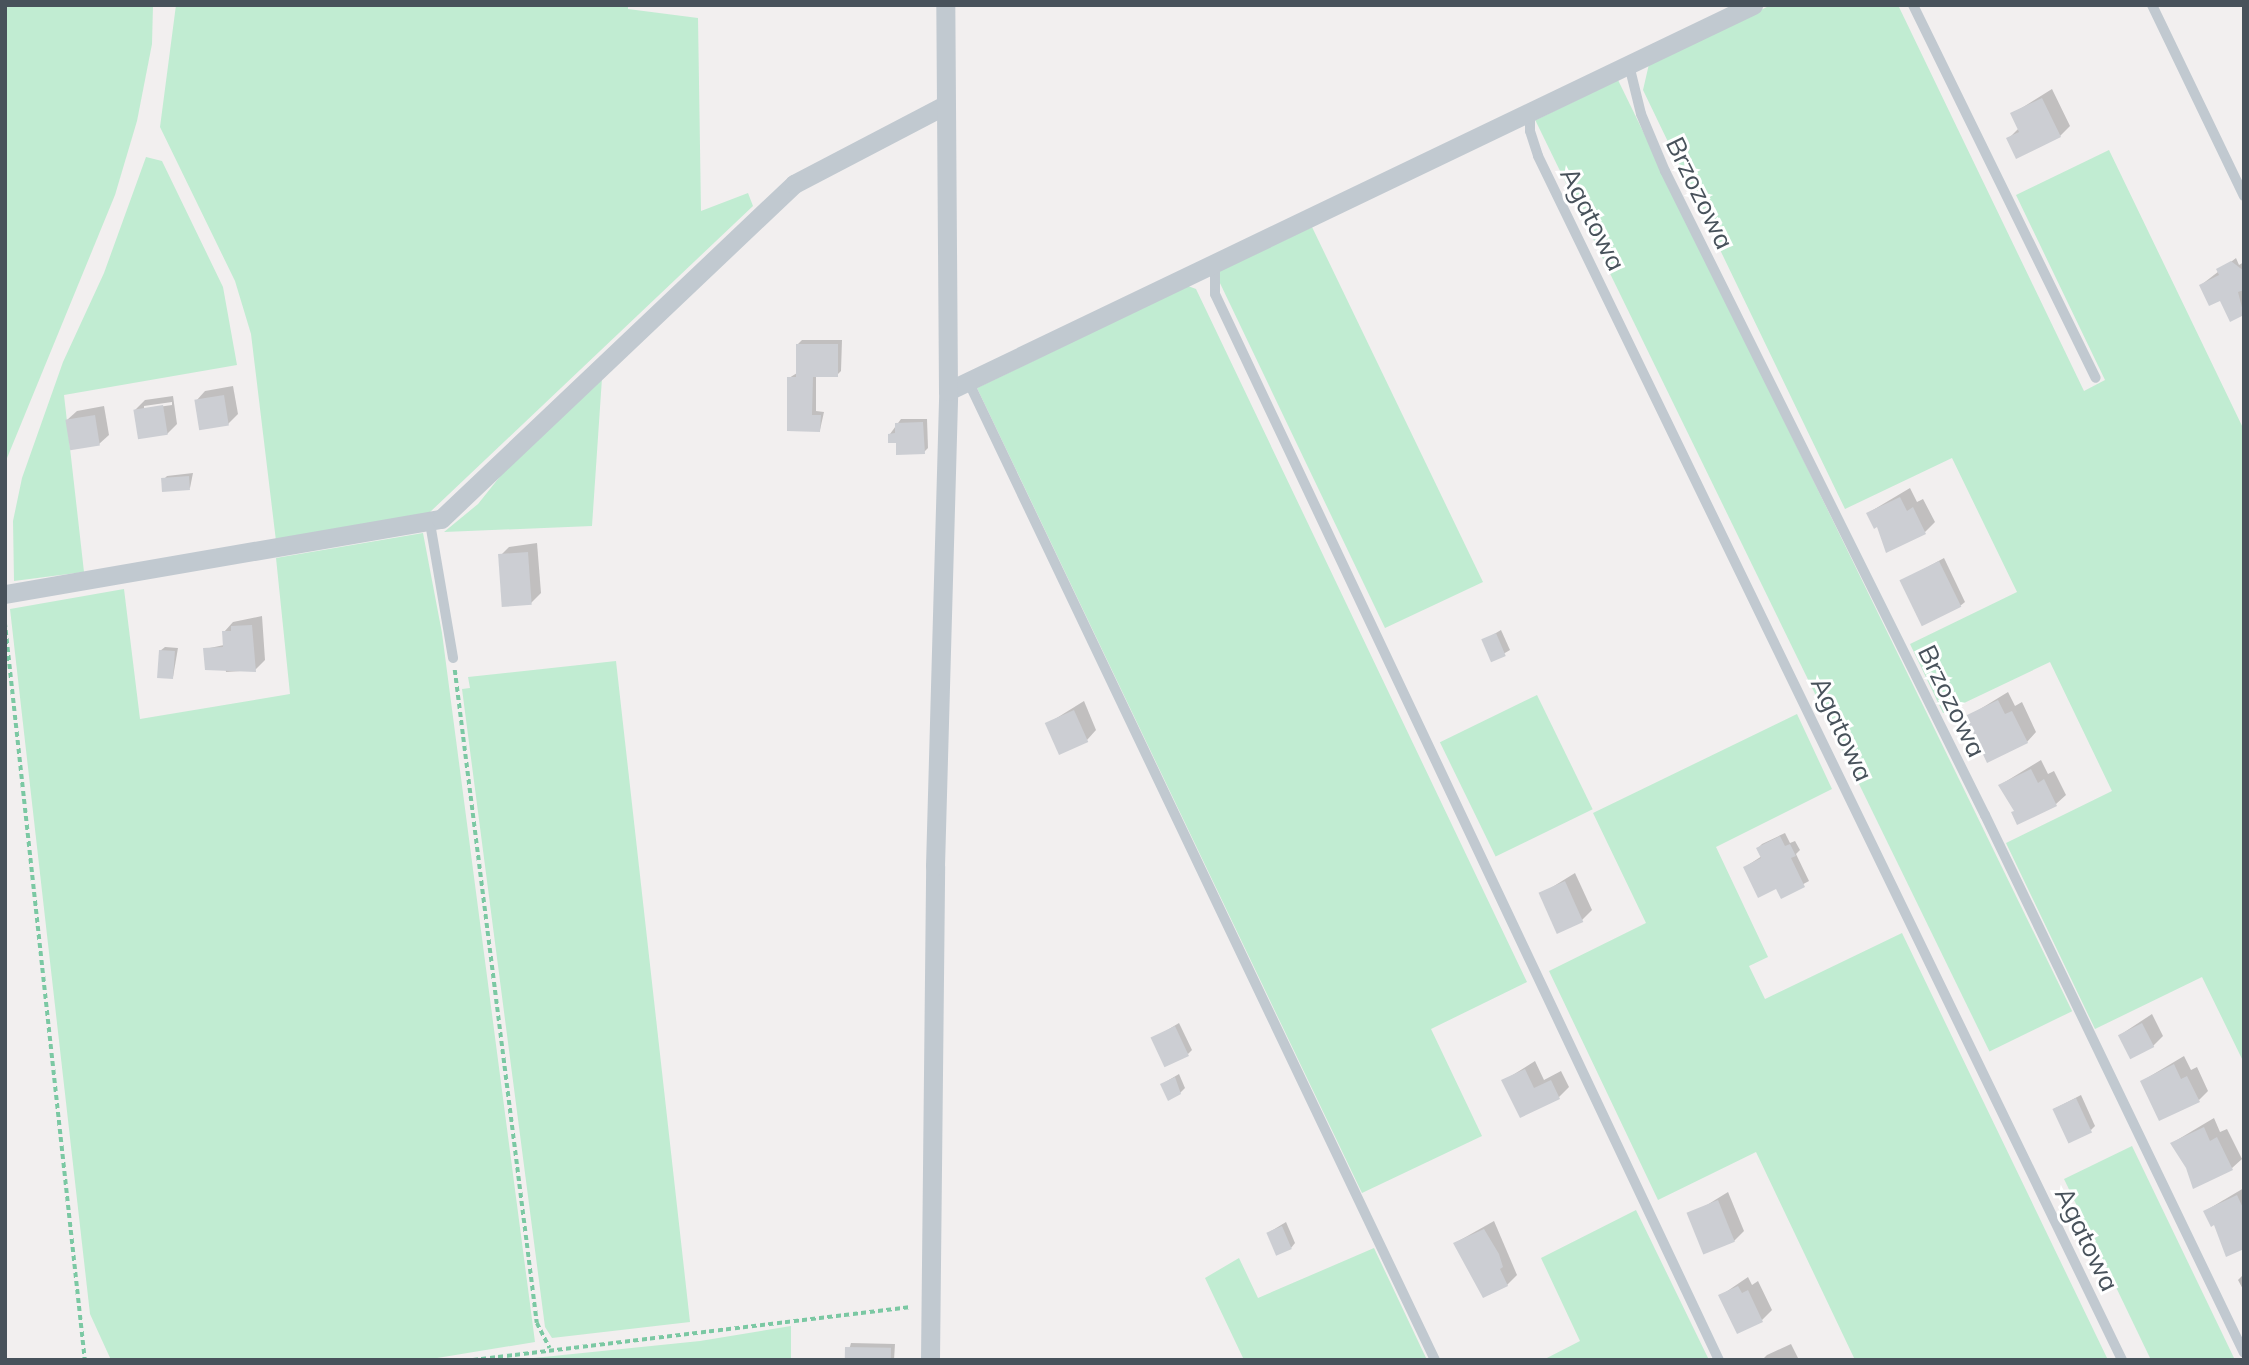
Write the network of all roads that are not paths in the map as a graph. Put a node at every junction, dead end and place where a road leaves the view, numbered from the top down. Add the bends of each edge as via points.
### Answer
1 (945, 5) edge
2 (1753, 5) edge
3 (1913, 5) edge
4 (2152, 5) edge
5 (1629, 65) junction
6 (945, 105) junction
7 (1530, 114) junction
8 (2244, 196) edge
9 (1215, 265) junction
10 (2096, 378) dead end
11 (969, 383) junction
12 (948, 391) junction
13 (430, 523) junction
14 (5, 594) edge
15 (453, 658) road end
16 (2244, 1353) edge
17 (930, 1360) edge
18 (1435, 1360) edge
19 (1719, 1360) edge
20 (2122, 1360) edge

1 - 6 street
2 - 5 street
3 - 10 lane
4 - 8 lane
5 - 7 street
5 - 16 lane, Brzozowa via 1641,114 1664,171 1979,802
6 - 12 street
6 - 13 street via 794,184 458,507
7 - 9 street
7 - 20 lane, Agatowa via 1538,156
9 - 11 street
9 - 19 lane via 1215,294
11 - 12 street
11 - 18 lane
12 - 17 street via 935,866
13 - 14 street
13 - 15 lane

